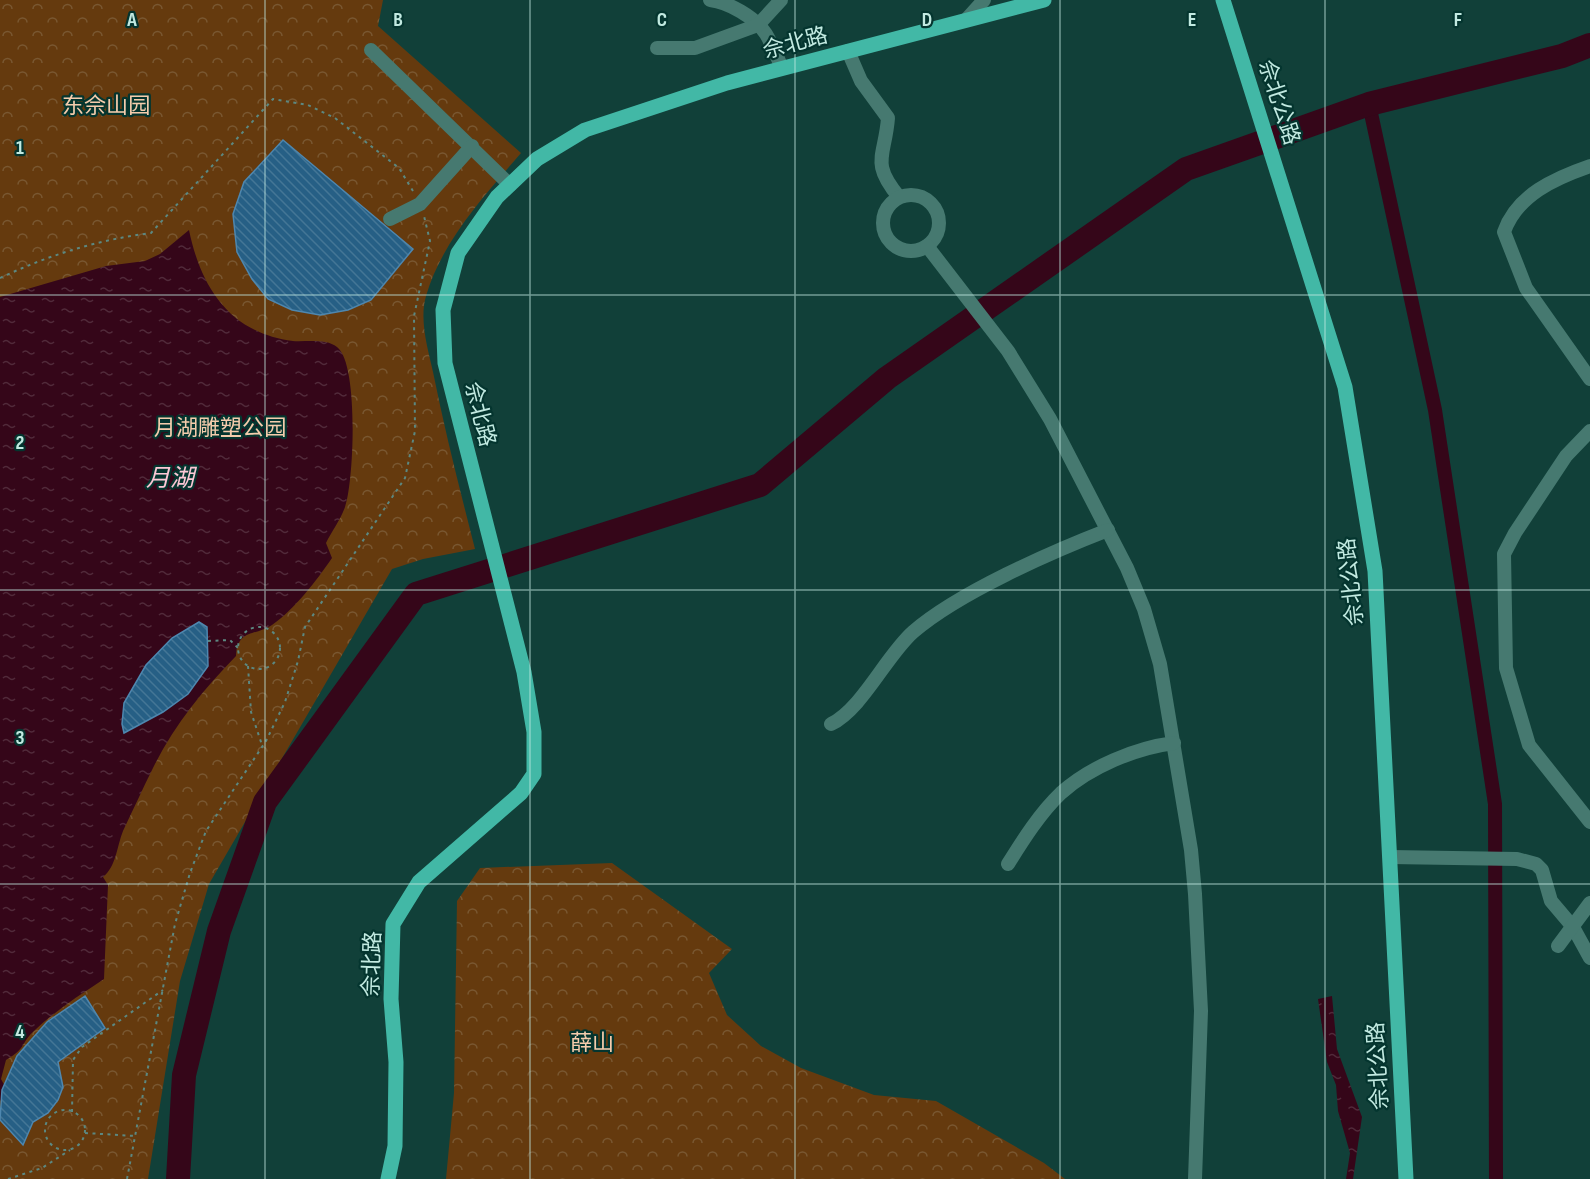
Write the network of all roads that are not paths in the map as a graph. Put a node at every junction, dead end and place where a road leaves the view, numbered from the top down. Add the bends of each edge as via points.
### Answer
1 (710, 0) edge
2 (781, 0) edge
3 (984, 0) edge
4 (1044, 0) edge
5 (1223, 0) edge
6 (966, 20) junction
7 (758, 25) junction
8 (657, 48) dead end
9 (371, 50) dead end
10 (848, 51) junction
11 (782, 68) junction
12 (472, 146) junction
13 (1590, 166) edge
14 (510, 184) junction
15 (899, 197) junction
16 (390, 219) dead end
17 (927, 246) junction
18 (1590, 379) edge
19 (1590, 431) edge
20 (1107, 530) junction
21 (831, 724) dead end
22 (1174, 743) junction
23 (1590, 822) edge
24 (1389, 856) junction
25 (1008, 864) dead end
26 (1590, 903) edge
27 (1573, 927) junction
28 (1558, 946) dead end
29 (1590, 958) edge
30 (388, 1179) edge
31 (1195, 1179) edge
32 (1406, 1179) edge

1 - 7 street via 725,2
2 - 7 street
3 - 6 street
4 - 6 main road, 佘北路
5 - 24 main road, 佘北公路 via 1345,387 1375,572
6 - 10 main road, 佘北路
7 - 8 street via 695,48
7 - 11 street
9 - 12 street
10 - 11 main road, 佘北路
10 - 15 street via 861,81 888,118 880,165 885,180
11 - 14 main road, 佘北路 via 585,130 537,159
12 - 14 street
12 - 16 street via 420,204
13 - 18 street via 1561,176 1528,197 1510,216 1504,232 1526,288
14 - 30 main road, 佘北路 via 496,197 459,253 443,310 445,363 524,672 534,732 534,774 521,793 419,882 393,924 395,1146
15 - 17 street via 920,196 938,214 936,236
15 - 17 street via 884,213 882,226 890,242 903,250
17 - 20 street via 1008,351 1050,419
19 - 23 street via 1566,456 1504,554 1506,668 1529,745
20 - 21 street via 941,612 914,631 862,695
20 - 22 street via 1144,609 1160,664
22 - 25 street via 1143,750 1101,768 1061,794
22 - 31 street via 1191,850 1200,969
24 - 27 street via 1536,864 1542,870 1551,902
24 - 32 main road, 佘北公路
26 - 27 street
27 - 28 street
27 - 29 street

